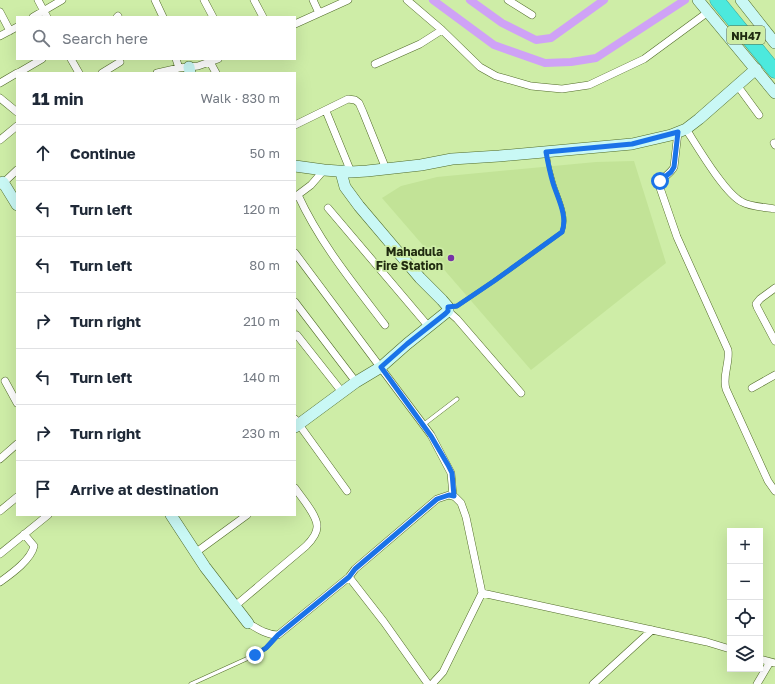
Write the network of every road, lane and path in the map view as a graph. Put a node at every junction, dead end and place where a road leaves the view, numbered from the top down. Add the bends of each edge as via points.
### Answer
1 (38, 0) edge
2 (62, 0) edge
3 (155, 0) edge
4 (204, 0) edge
5 (254, 0) edge
6 (313, 0) edge
7 (348, 0) edge
8 (407, 0) edge
9 (508, 0) edge
10 (698, 0) edge
11 (717, 0) edge
12 (728, 0) edge
13 (741, 0) edge
14 (0, 12) edge
15 (708, 12) junction
16 (319, 13) junction
17 (46, 14) edge
18 (532, 15) dead end
19 (163, 16) edge
20 (212, 16) edge
21 (262, 16) edge
22 (296, 24) edge
23 (16, 27) edge
24 (10, 30) junction
25 (442, 30) junction
26 (0, 36) edge
27 (775, 43) edge
28 (775, 58) edge
29 (40, 60) edge
30 (72, 60) edge
31 (177, 60) edge
32 (215, 60) edge
33 (120, 62) dead end
34 (210, 62) junction
35 (375, 64) dead end
36 (186, 69) edge
37 (756, 69) junction
38 (775, 71) edge
39 (19, 72) edge
40 (78, 72) edge
41 (104, 72) edge
42 (164, 72) edge
43 (215, 72) edge
44 (16, 74) edge
45 (0, 83) edge
46 (737, 85) junction
47 (775, 92) edge
48 (0, 98) edge
49 (16, 111) edge
50 (326, 111) junction
51 (759, 115) dead end
52 (296, 125) edge
53 (16, 127) edge
54 (682, 131) junction
55 (0, 140) edge
56 (546, 152) junction
57 (296, 166) edge
58 (324, 170) junction
59 (386, 170) junction
60 (16, 171) edge
61 (348, 172) junction
62 (1, 184) edge
63 (296, 196) edge
64 (16, 205) edge
65 (328, 208) dead end
66 (775, 209) edge
67 (296, 254) edge
68 (775, 288) edge
69 (775, 293) edge
70 (764, 296) junction
71 (296, 303) edge
72 (448, 309) junction
73 (385, 325) dead end
74 (429, 327) junction
75 (297, 335) dead end
76 (775, 341) edge
77 (381, 367) junction
78 (775, 375) edge
79 (5, 381) dead end
80 (356, 382) junction
81 (752, 388) dead end
82 (342, 392) junction
83 (521, 393) dead end
84 (457, 398) dead end
85 (16, 400) edge
86 (296, 424) edge
87 (423, 425) junction
88 (16, 445) edge
89 (1, 456) edge
90 (296, 490) edge
91 (347, 491) dead end
92 (775, 491) edge
93 (454, 496) junction
94 (16, 498) edge
95 (0, 511) edge
96 (47, 516) edge
97 (172, 516) edge
98 (246, 516) edge
99 (24, 534) junction
100 (195, 553) junction
101 (0, 554) edge
102 (349, 577) junction
103 (0, 582) edge
104 (482, 593) junction
105 (235, 606) junction
106 (248, 623) joint
107 (652, 630) junction
108 (278, 635) junction
109 (727, 648) edge
110 (772, 663) edge
111 (191, 684) edge
112 (428, 684) edge
113 (432, 684) edge
114 (593, 684) edge
115 (757, 684) edge

1 - 17 street
2 - 17 street
3 - 19 street
4 - 20 street
5 - 21 street
6 - 16 street
7 - 16 street
8 - 25 street
9 - 18 street
10 - 15 street
11 - 38 highway, NH47
12 - 28 highway, NH47
13 - 27 street
14 - 24 street
15 - 25 street via 644,59 588,85 562,88 531,86 496,76 480,67
15 - 37 street
16 - 22 street
23 - 24 street
24 - 26 street
25 - 35 street via 420,44
29 - 39 street
30 - 40 street
31 - 36 street
32 - 34 street
33 - 41 street
34 - 36 street
34 - 43 street
36 - 42 street
37 - 46 street
37 - 47 street
44 - 45 street
46 - 51 street
46 - 54 street
48 - 49 street
50 - 52 street
50 - 59 street via 348,99 355,100 363,112
50 - 61 street
53 - 55 street
54 - 56 street via 632,144
54 - 66 street via 733,195 742,202
54 - 92 street via 674,167 659,185 677,236 728,350 726,389
56 - 59 street via 452,158
56 - 72 lane via 564,215 562,232 457,306
57 - 58 street
58 - 61 street
58 - 63 street via 311,185
59 - 61 street
60 - 62 street
61 - 72 street via 342,176 345,187
62 - 64 street
63 - 73 street via 327,248
65 - 74 street
67 - 77 street
68 - 70 street
69 - 70 street
70 - 76 street via 758,301 757,307
71 - 80 street
72 - 74 street
72 - 83 street
74 - 77 street
75 - 82 street
77 - 80 street
77 - 87 street
78 - 81 street
79 - 85 street
80 - 82 street
82 - 86 street
84 - 87 lane
86 - 91 street
87 - 93 street via 452,473
88 - 89 street
90 - 105 street via 317,522 318,528 314,536 306,546
93 - 102 street via 437,499 355,569
93 - 104 street via 461,503 466,517
94 - 95 street
96 - 99 street
97 - 100 street
98 - 100 street
99 - 101 street
99 - 103 street via 34,546 31,554
100 - 105 street
102 - 108 street
102 - 112 street
104 - 107 street
104 - 113 street via 443,672
105 - 106 street
106 - 108 street via 271,635
107 - 109 street
107 - 114 street
108 - 111 lane via 255,655
110 - 115 street

